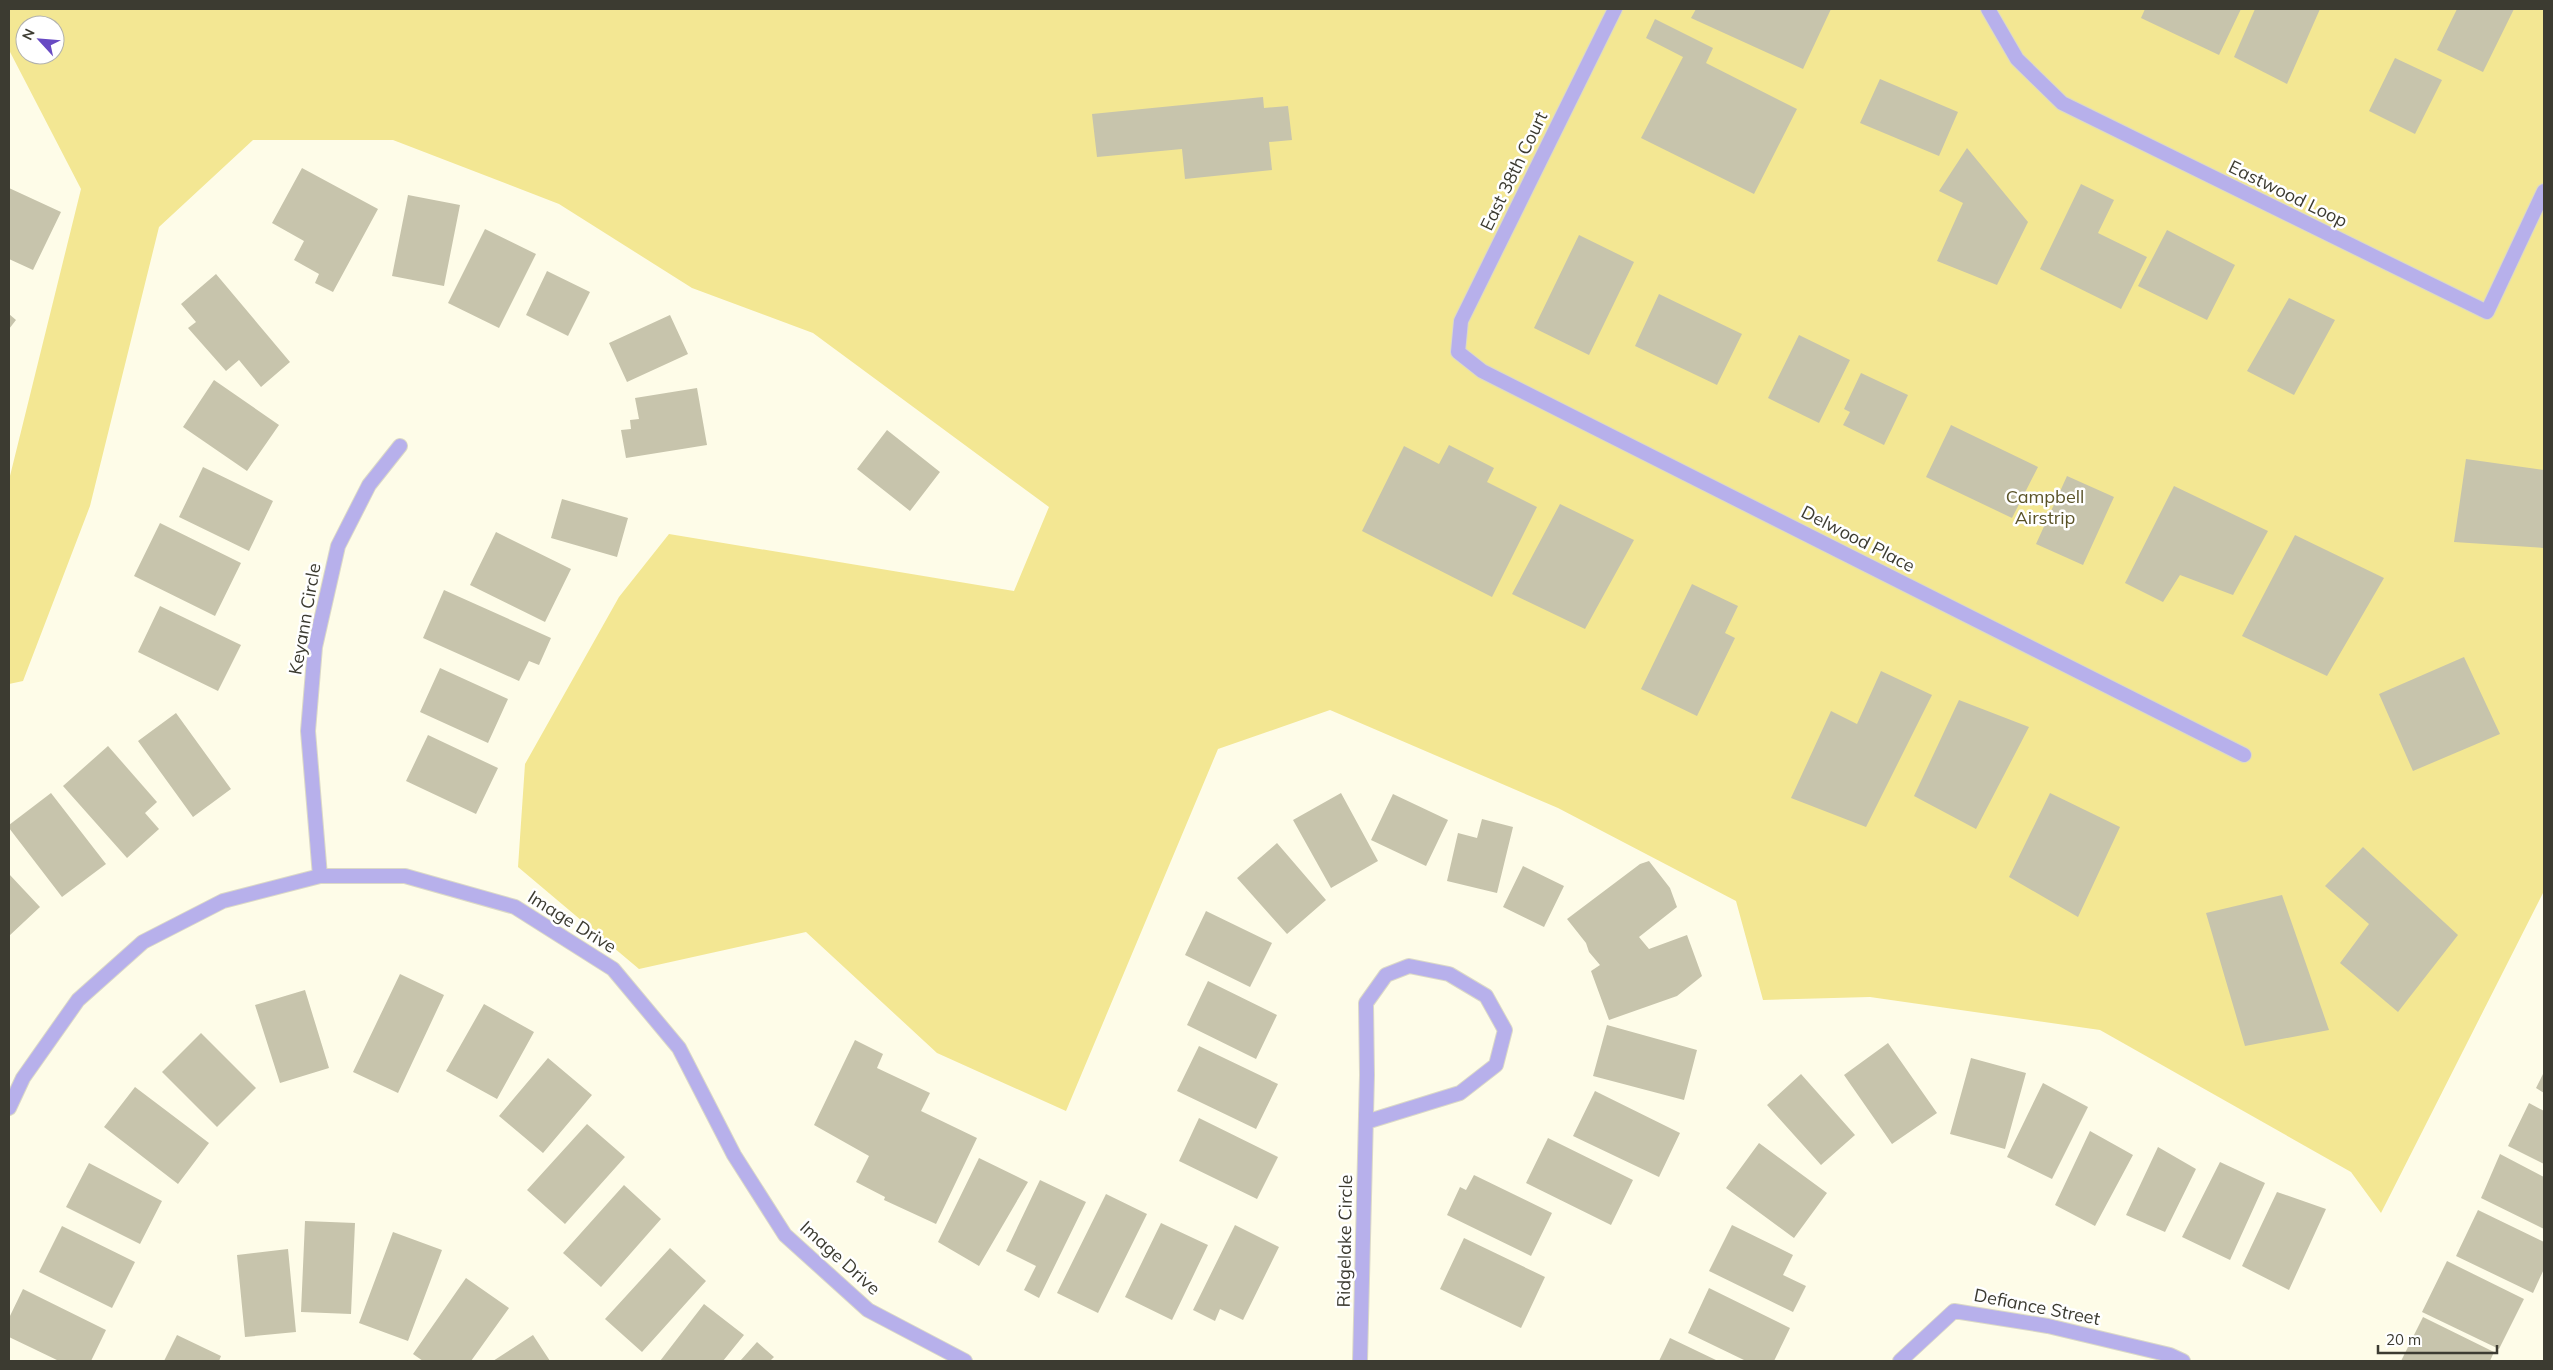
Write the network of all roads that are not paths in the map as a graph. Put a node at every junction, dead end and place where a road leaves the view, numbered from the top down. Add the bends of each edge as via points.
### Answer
1 (1615, 9) edge
2 (1988, 9) edge
3 (2544, 191) edge
4 (1458, 352) joint
5 (400, 446) dead end
6 (2244, 755) dead end
7 (320, 876) junction
8 (9, 1108) edge
9 (1366, 1122) junction
10 (966, 1361) edge
11 (1360, 1361) edge
12 (1900, 1361) edge
13 (2183, 1361) edge

1 - 4 street, East 38th Court via 1461,321
2 - 3 street, Eastwood Loop via 2017,59 2062,103 2487,312
4 - 6 street, Delwood Place via 1482,371
5 - 7 street, Keyann Circle via 369,486 338,546 315,647 308,731
7 - 8 street, Image Drive via 223,900 143,942 78,1000 23,1078
7 - 10 street, Image Drive via 406,876 515,907 613,969 679,1048 734,1155 785,1235 868,1310
9 - 9 street, Ridgelake Circle via 1366,1003 1386,975 1409,966 1449,974 1486,996 1505,1030 1496,1065 1460,1093
9 - 11 street, Ridgelake Circle
12 - 13 street, Defiance Street via 1954,1311 2048,1326 2170,1355

